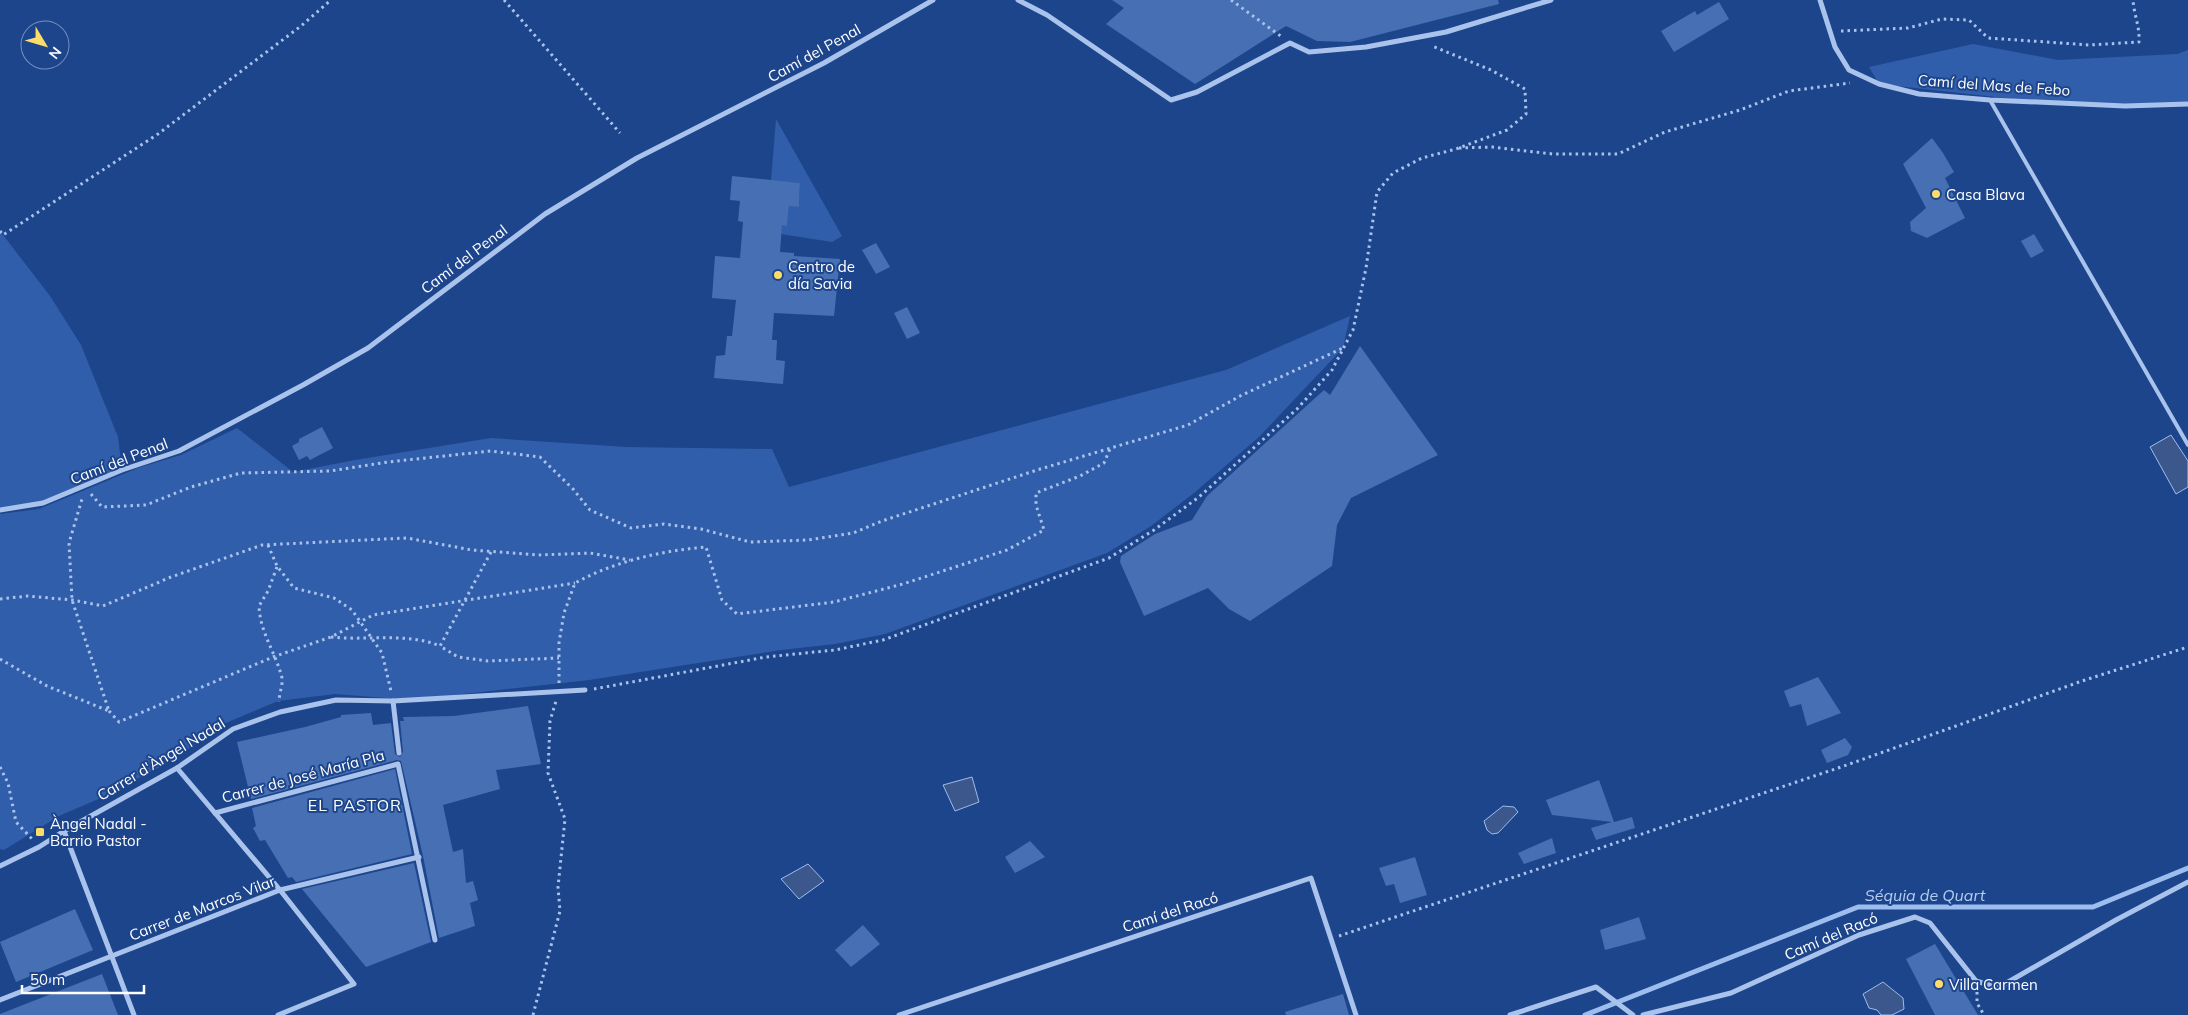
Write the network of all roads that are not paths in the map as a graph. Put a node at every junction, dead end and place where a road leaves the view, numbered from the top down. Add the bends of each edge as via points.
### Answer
1 (933, 0) edge
2 (1018, 0) edge
3 (1551, 0) edge
4 (1820, 0) edge
5 (1990, 100) junction
6 (2188, 104) edge
7 (2188, 445) edge
8 (0, 510) edge
9 (585, 690) road end
10 (393, 701) junction
11 (399, 753) dead end
12 (176, 768) junction
13 (214, 812) junction
14 (64, 831) junction
15 (419, 856) junction
16 (0, 866) edge
17 (2188, 884) edge
18 (280, 890) junction
19 (435, 940) dead end
20 (111, 956) junction
21 (0, 1000) edge
22 (134, 1015) edge
23 (278, 1015) edge
24 (900, 1015) edge
25 (1356, 1015) edge
26 (1510, 1015) edge
27 (1633, 1015) edge
28 (1643, 1015) edge

1 - 8 street, Camí del Penal via 824,63 637,158 545,214 368,348 179,451 122,470 43,503
2 - 3 street via 1046,15 1171,100 1197,92 1290,44 1309,52 1366,47 1446,32
4 - 5 street, Camí del Mas de Febo via 1835,47 1849,70 1879,84 1919,94
5 - 6 street, Camí del Mas de Febo via 2125,106
5 - 7 lane
9 - 10 street, Carrer d'Àngel Nadal
10 - 11 street
10 - 12 street, Carrer d'Àngel Nadal via 336,700 280,712 233,729
12 - 13 street
12 - 14 street, Carrer d'Àngel Nadal
13 - 15 street, Carrer de José María Pla via 398,764
13 - 18 street
14 - 16 street, Carrer d'Àngel Nadal
14 - 20 street
15 - 18 street, Carrer de Marcos Vilar
15 - 19 street
17 - 28 street, Camí del Racó via 2116,920 2003,984 1993,986 1976,981 1930,923 1915,917 1859,935 1731,994
18 - 20 street, Carrer de Marcos Vilar
18 - 23 street via 354,984
20 - 21 street, Carrer de Marcos Vilar
20 - 22 street
24 - 25 street, Camí del Racó via 1311,878
26 - 27 street via 1596,986

